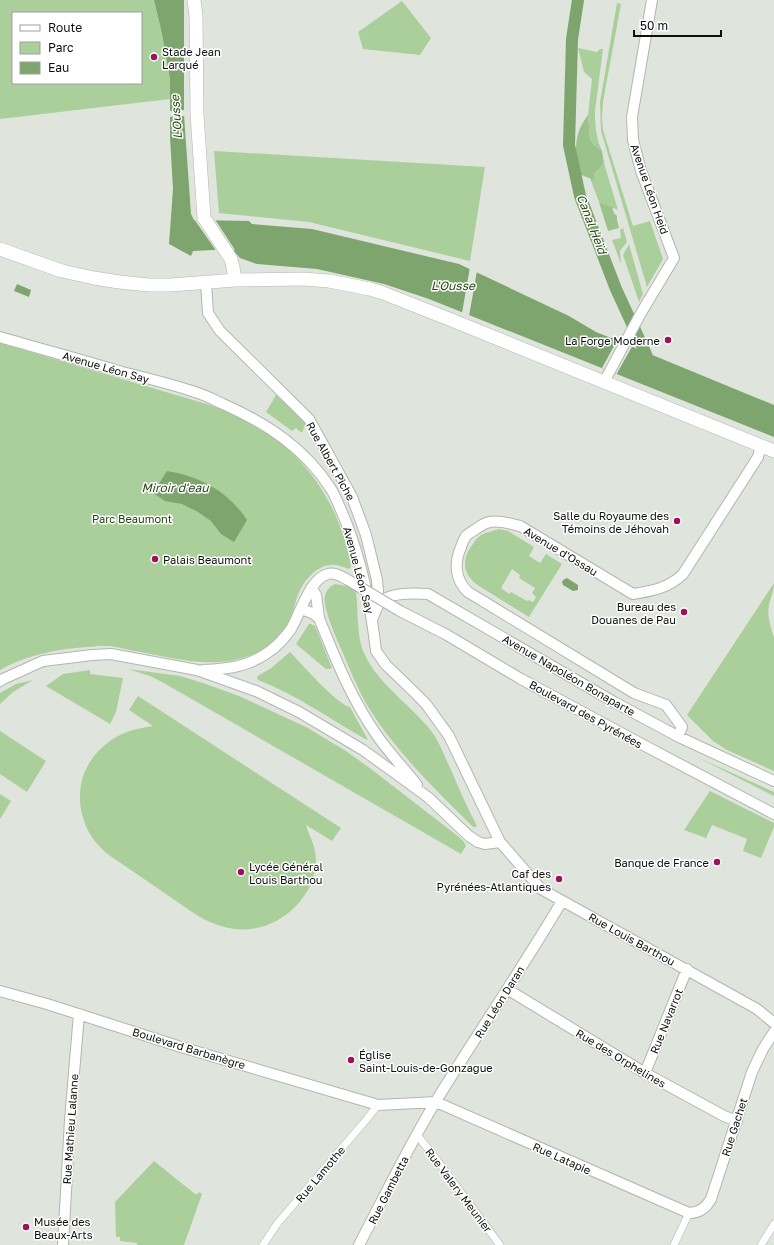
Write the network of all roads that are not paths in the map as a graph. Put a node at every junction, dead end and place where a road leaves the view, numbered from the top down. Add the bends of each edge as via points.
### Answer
1 (194, 0) edge
2 (652, 0) edge
3 (0, 249) edge
4 (235, 280) junction
5 (206, 283) junction
6 (0, 337) edge
7 (606, 377) junction
8 (761, 446) junction
9 (774, 451) edge
10 (311, 588) junction
11 (379, 604) junction
12 (301, 610) junction
13 (319, 618) junction
14 (372, 620) junction
15 (197, 670) junction
16 (0, 681) edge
17 (678, 736) junction
18 (383, 742) junction
19 (370, 755) junction
20 (774, 781) edge
21 (429, 798) junction
22 (774, 814) edge
23 (500, 842) junction
24 (562, 901) junction
25 (687, 969) junction
26 (507, 989) junction
27 (0, 991) edge
28 (79, 1014) junction
29 (774, 1023) edge
30 (774, 1032) edge
31 (645, 1073) junction
32 (436, 1102) junction
33 (378, 1105) junction
34 (736, 1121) junction
35 (417, 1135) junction
36 (689, 1213) junction
37 (774, 1224) edge
38 (63, 1245) edge
39 (263, 1245) edge
40 (359, 1245) edge
41 (500, 1245) edge
42 (674, 1245) edge
43 (762, 1245) edge

1 - 4 main road via 197,114 204,218 226,252 233,266
2 - 7 street, Avenue Léon Heid via 632,117 633,140 641,171 674,258
3 - 5 main road via 62,271 94,278 149,285
4 - 5 main road
4 - 7 main road via 304,279 370,289
5 - 11 street, Rue Albert Piche via 208,313 220,331 309,419 352,497 366,534 377,580
6 - 14 street, Avenue Léon Say via 197,392 243,413 279,434 316,468 331,489 353,540
7 - 8 main road
8 - 9 main road
8 - 17 street, Avenue d'Ossau via 758,458 683,574 674,582 659,589 633,594 520,526 505,522 483,524 471,532 456,559 459,581 468,592 634,693 666,705 682,727
10 - 12 street
10 - 13 street via 316,595
10 - 22 street, Boulevard des Pyrénées, bridge via 324,576 337,574 521,679
11 - 14 street
11 - 17 street, Avenue Napoléon Bonaparte via 397,595 428,594 614,702
12 - 13 street
12 - 15 street via 290,630 271,650 249,664
13 - 18 street via 340,671 358,705
14 - 23 street, Avenue Léon Say via 376,651 380,658 426,704 449,736
15 - 16 street via 111,654 92,655 43,661
15 - 19 street via 256,691 299,712
17 - 20 street, Avenue Napoléon Bonaparte
18 - 19 street
18 - 21 street
19 - 21 street
21 - 23 street via 478,842
23 - 24 street, Rue Louis Barthou via 541,889
24 - 25 street, Rue Louis Barthou
24 - 26 street, Rue Léon Daran
25 - 29 street, Rue Louis Barthou via 757,1009
25 - 31 street, Rue Navarrot
26 - 31 street, Rue des Orphelines
26 - 32 street, Rue Léon Daran
27 - 28 street, Boulevard Barbanègre
28 - 33 street, Boulevard Barbanègre
28 - 38 street, Rue Mathieu Lalanne
30 - 34 street, Rue Gachet via 752,1072
31 - 34 street, Rue des Orphelines
32 - 33 street, Boulevard Barbanègre
32 - 35 street, Rue Léon Daran
32 - 36 street, Rue Latapie
33 - 39 street, Rue Lamothe via 277,1224
34 - 36 street, Rue Gachet via 707,1207
35 - 40 street, Rue Gambetta
35 - 41 street, Rue Valery Meunier
36 - 42 street
37 - 43 street

